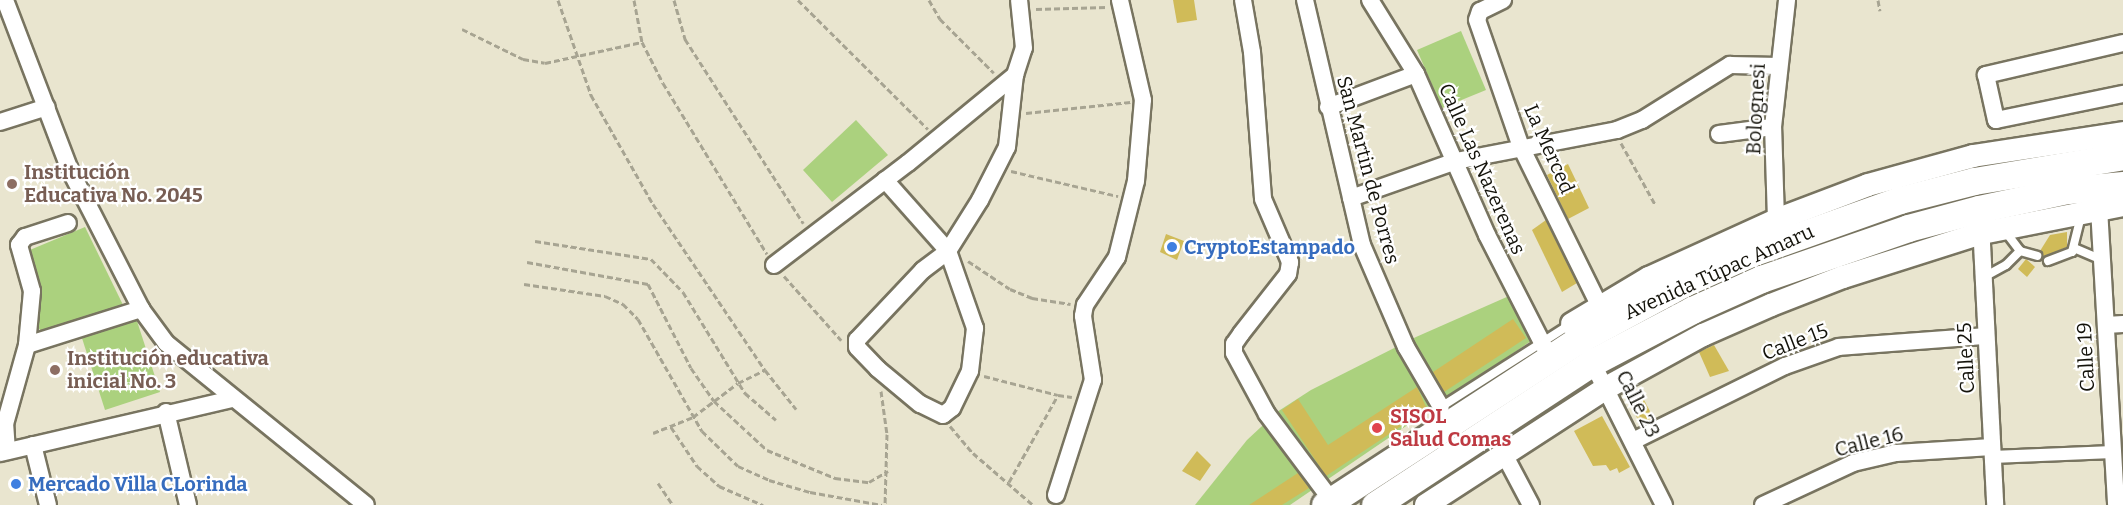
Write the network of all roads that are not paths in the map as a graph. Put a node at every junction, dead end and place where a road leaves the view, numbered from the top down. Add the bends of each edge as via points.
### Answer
1 (5, 0) edge
2 (1242, 0) edge
3 (1305, 0) edge
4 (1370, 0) edge
5 (1503, 0) edge
6 (1788, 0) edge
7 (1120, 3) edge
8 (1018, 5) edge
9 (2123, 43) edge
10 (1779, 66) junction
11 (1416, 74) junction
12 (1011, 80) junction
13 (2123, 94) edge
14 (47, 107) junction
15 (1328, 107) junction
16 (0, 122) edge
17 (1773, 127) junction
18 (2123, 133) edge
19 (1719, 134) dead end
20 (1521, 147) junction
21 (2123, 156) edge
22 (1456, 161) junction
23 (885, 180) junction
24 (2123, 185) edge
25 (1351, 198) junction
26 (2093, 204) edge
27 (1776, 220) junction
28 (68, 223) dead end
29 (1988, 224) junction
30 (2074, 248) junction
31 (948, 251) junction
32 (2020, 251) junction
33 (2037, 256) dead end
34 (2102, 260) junction
35 (2048, 261) dead end
36 (774, 265) road end
37 (1984, 278) junction
38 (141, 309) junction
39 (1604, 315) junction
40 (2123, 324) edge
41 (2106, 325) junction
42 (1986, 336) junction
43 (1582, 342) junction
44 (27, 345) junction
45 (1546, 350) junction
46 (1606, 388) junction
47 (232, 399) junction
48 (1441, 407) joint
49 (166, 412) junction
50 (1633, 441) junction
51 (33, 445) junction
52 (4, 452) edge
53 (1992, 452) junction
54 (2113, 452) junction
55 (1504, 454) junction
56 (1056, 495) dead end
57 (1328, 503) edge
58 (362, 504) edge
59 (48, 505) edge
60 (188, 505) edge
61 (1375, 505) edge
62 (1426, 505) edge
63 (1531, 505) edge
64 (1664, 505) edge
65 (1763, 505) edge
66 (1995, 505) edge
67 (2116, 505) edge

1 - 14 street
2 - 57 street via 1252,52 1263,199 1290,262 1288,274 1234,344 1234,353 1267,414
3 - 15 street, San Martin de Porres
4 - 11 street, Calle Las Nazerenas
5 - 20 street, La Merced via 1480,11 1477,20
6 - 10 street, Bolognesi
7 - 56 street via 1143,100 1132,199 1118,257 1085,305 1083,316 1093,380
8 - 12 street via 1023,48
9 - 13 street via 1986,75 1996,120
10 - 17 street, Bolognesi
10 - 20 street via 1730,65 1642,120 1617,130
11 - 15 street
11 - 22 street, Calle Las Nazerenas
12 - 23 street
12 - 31 street via 1006,147 980,200
14 - 16 street
14 - 38 street via 69,168
15 - 25 street, San Martin de Porres
17 - 19 street
17 - 27 street, Bolognesi
18 - 27 main road via 2028,146 1919,170
20 - 22 street
20 - 39 street, La Merced
21 - 39 highway, Avenida Túpac Amaru via 1974,181 1832,222
22 - 25 street
22 - 45 street, Calle Las Nazerenas via 1487,235
23 - 31 street
23 - 36 street
24 - 26 highway, Avenida Túpac Amaru
25 - 48 street, San Martin de Porres via 1376,282
26 - 29 highway, Avenida Túpac Amaru
26 - 30 lane
26 - 34 street, Calle 19
27 - 39 main road via 1649,278
28 - 44 street via 25,237 19,245 32,291
29 - 32 lane
29 - 37 street, Calle 25
29 - 43 highway, Avenida Túpac Amaru via 1878,238 1761,279 1692,310
29 - 46 main road, Avenida Túpac Amaru via 1771,305 1703,335
30 - 34 lane
30 - 35 lane via 2065,256
31 - 31 street via 923,270 895,303 860,334 857,347 920,404 943,415 952,408 970,371 975,328
32 - 33 lane
32 - 37 lane
34 - 41 street, Calle 19
37 - 42 street, Calle 25
38 - 44 street
38 - 47 street via 166,343
39 - 43 highway, Avenida Túpac Amaru
40 - 41 street
41 - 54 street, Calle 19
42 - 50 street, Calle 15 via 1839,347 1785,366
42 - 53 street, Calle 25
43 - 45 highway, Avenida Túpac Amaru
43 - 46 street, Calle 23
43 - 61 highway, Avenida Túpac Amaru
44 - 52 street via 5,424
45 - 48 lane
45 - 57 highway, Avenida Túpac Amaru
46 - 50 street, Calle 23
46 - 55 main road, Avenida Túpac Amaru
47 - 49 street
47 - 58 street
49 - 51 street
49 - 60 street
50 - 64 street, Calle 23
51 - 52 street
51 - 59 street
53 - 54 street, Calle 16
53 - 65 street, Calle 16 via 1896,453 1853,463
53 - 66 street, Calle 25
54 - 67 street, Calle 19
55 - 62 main road, Avenida Túpac Amaru
55 - 63 street

